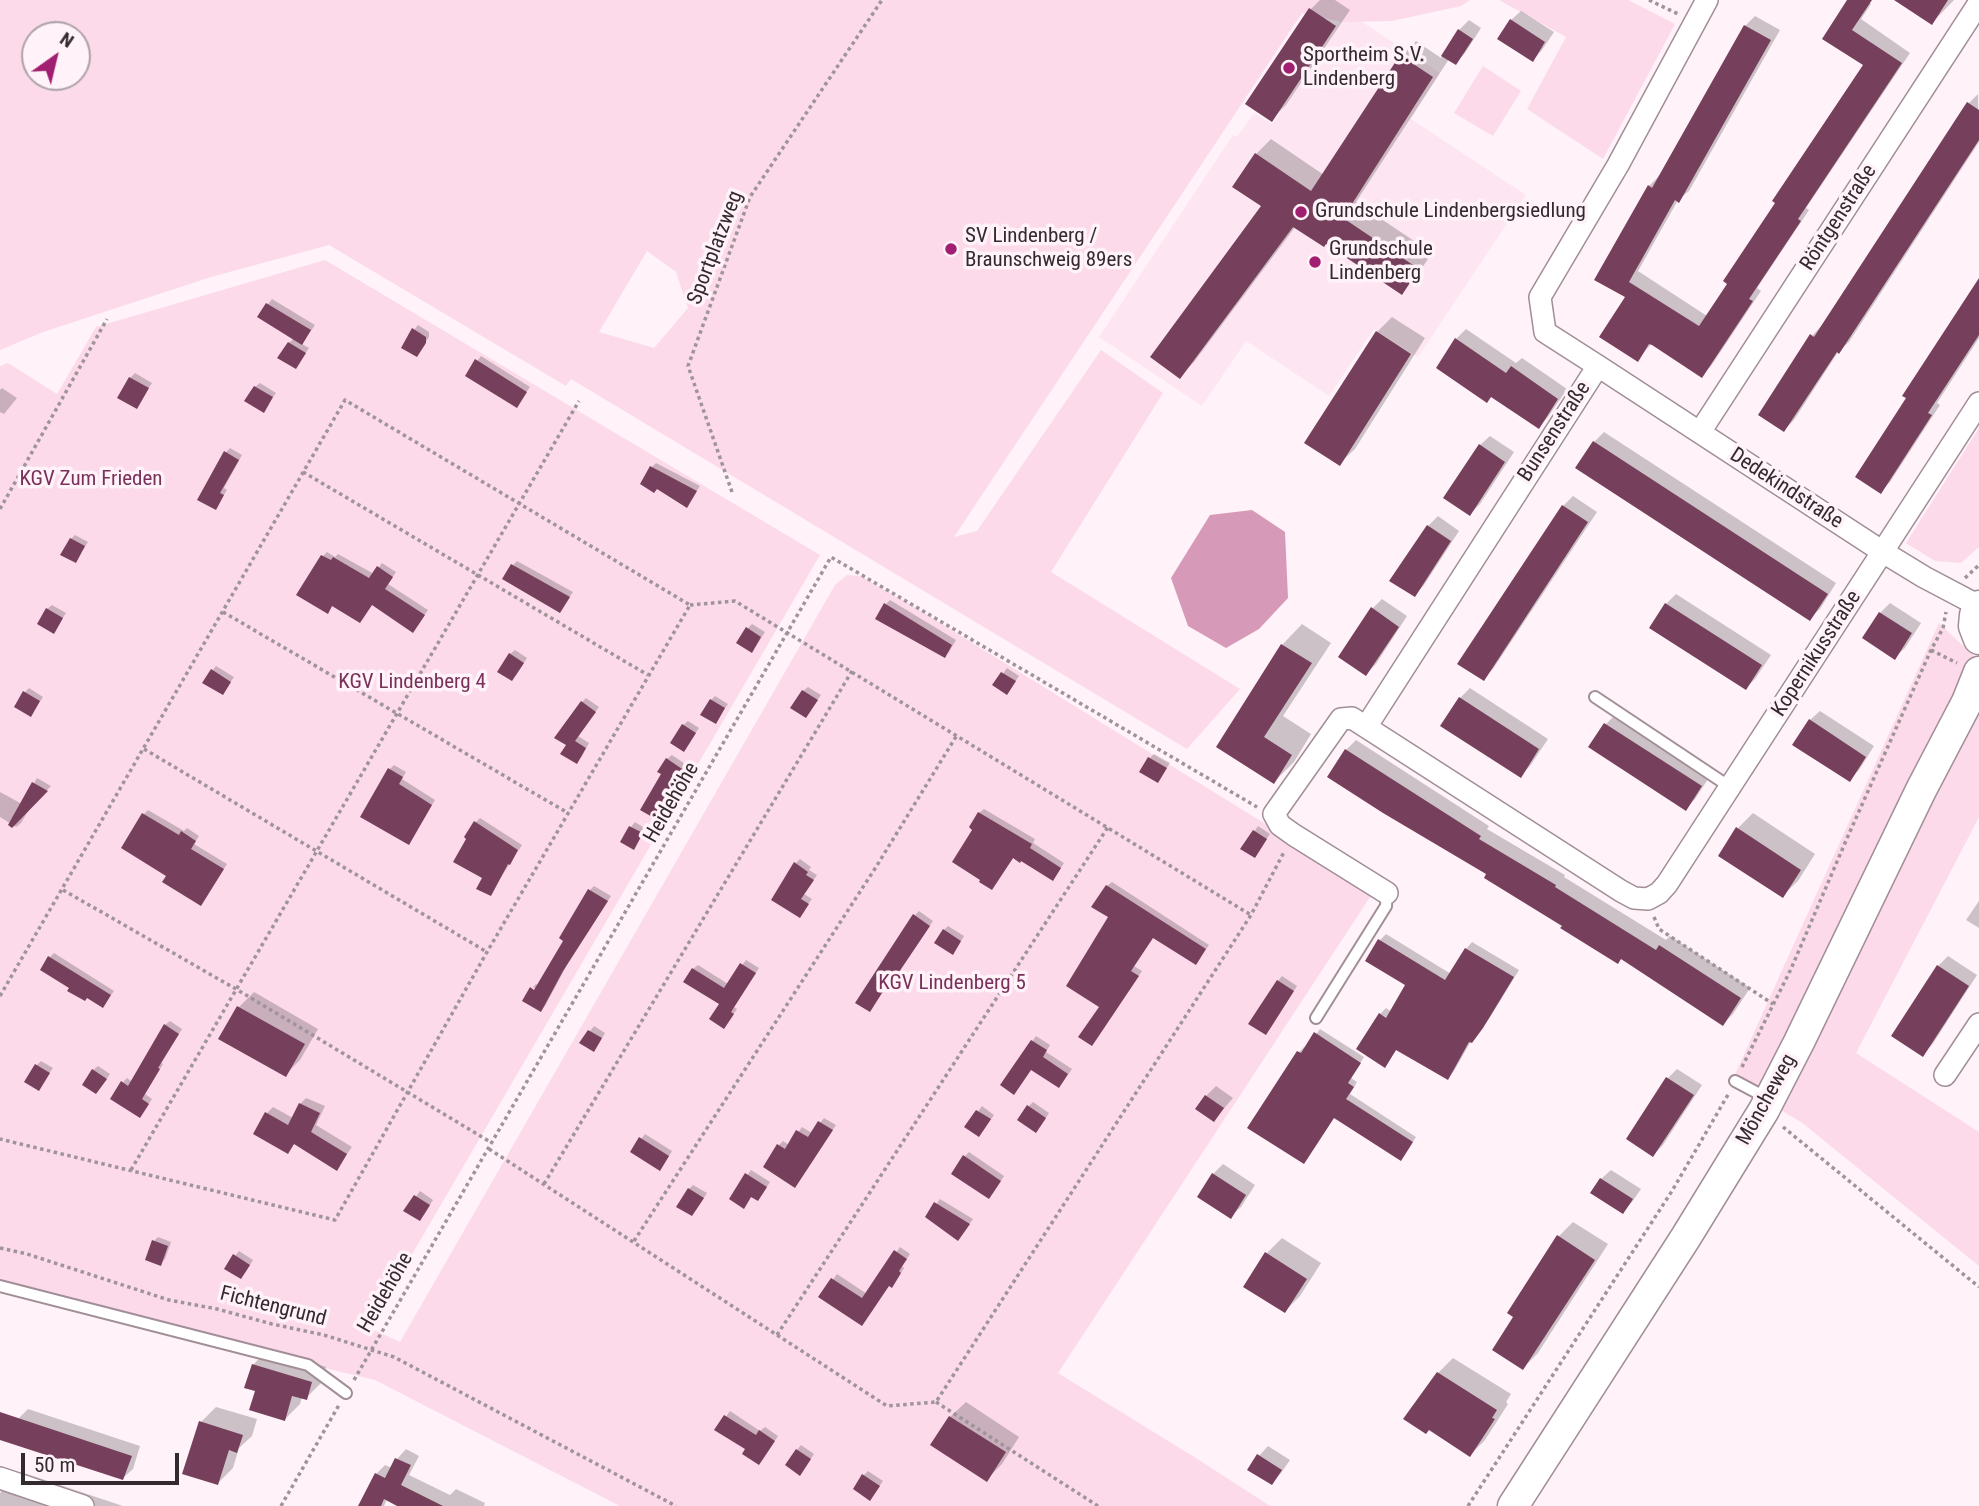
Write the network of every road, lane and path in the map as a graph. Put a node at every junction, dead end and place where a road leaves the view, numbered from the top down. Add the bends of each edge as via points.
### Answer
1 (882, 0) edge
2 (1649, 0) edge
3 (1707, 0) edge
4 (1979, 3) edge
5 (1695, 23) junction
6 (107, 318) dead end
7 (1598, 366) junction
8 (579, 401) dead end
9 (1979, 403) edge
10 (1700, 432) junction
11 (303, 472) junction
12 (732, 492) dead end
13 (519, 503) junction
14 (0, 509) edge
15 (1883, 552) junction
16 (1979, 565) edge
17 (1973, 570) junction
18 (1979, 572) edge
19 (478, 575) junction
20 (1971, 601) edge
21 (690, 605) junction
22 (223, 612) junction
23 (788, 632) junction
24 (1979, 639) edge
25 (852, 671) junction
26 (1979, 672) edge
27 (649, 675) junction
28 (1595, 697) dead end
29 (397, 712) junction
30 (1366, 727) junction
31 (957, 735) junction
32 (144, 749) junction
33 (1730, 787) junction
34 (568, 813) junction
35 (1274, 814) junction
36 (1108, 827) junction
37 (1294, 835) junction
38 (317, 851) junction
39 (63, 890) junction
40 (1387, 893) joint
41 (1648, 899) junction
42 (1251, 915) junction
43 (487, 951) junction
44 (236, 989) junction
45 (0, 996) edge
46 (1773, 1004) junction
47 (1316, 1018) dead end
48 (1979, 1024) edge
49 (1945, 1075) dead end
50 (1735, 1081) junction
51 (408, 1091) junction
52 (1767, 1105) junction
53 (0, 1139) edge
54 (493, 1143) junction
55 (489, 1149) junction
56 (131, 1170) junction
57 (544, 1184) junction
58 (633, 1241) junction
59 (0, 1248) edge
60 (0, 1286) edge
61 (1979, 1287) edge
62 (777, 1335) junction
63 (371, 1350) junction
64 (346, 1393) junction
65 (936, 1402) junction
66 (0, 1478) edge
67 (83, 1506) edge
68 (281, 1506) edge
69 (676, 1506) edge
70 (1098, 1506) edge
71 (1468, 1506) edge
72 (1513, 1506) edge

1 - 12 path, Sportplatzweg via 750,197 688,366
2 - 5 path
3 - 5 street, Bunsenstraße
4 - 10 street, Röntgenstraße
5 - 7 street, Bunsenstraße via 1540,297 1545,332
6 - 14 path
7 - 10 street, Dedekindstraße
7 - 30 street, Bunsenstraße
8 - 13 path
9 - 15 street, Kopernikusstraße
10 - 15 street, Dedekindstraße
11 - 13 path via 345,400
11 - 19 path
11 - 22 path
13 - 19 path
13 - 21 path
15 - 20 street, Dedekindstraße
15 - 33 street, Kopernikusstraße
16 - 17 path
17 - 18 path
17 - 20 path via 1965,577
19 - 27 path
19 - 29 path
20 - 24 main road
20 - 46 path via 1947,608 1943,628
21 - 23 path via 735,601
21 - 27 path
22 - 29 path
22 - 32 path
23 - 25 path
23 - 35 path, Heidehöhe via 831,557
23 - 54 path, Heidehöhe
25 - 31 path
25 - 57 path
26 - 52 main road, Möncheweg
27 - 34 path
28 - 33 lane
29 - 34 path
29 - 38 path
30 - 35 street via 1352,718 1341,719
30 - 41 street via 1620,891
31 - 36 path
31 - 58 path
32 - 38 path
32 - 39 path
33 - 41 street, Kopernikusstraße via 1667,884
34 - 43 path
35 - 37 street
36 - 42 path
36 - 62 path
37 - 40 street
37 - 42 path
38 - 43 path
38 - 44 path
39 - 44 path
39 - 45 path
40 - 47 lane via 1386,906
41 - 46 path via 1659,929
42 - 65 path
43 - 51 path
44 - 51 path
44 - 56 path
46 - 50 path
48 - 49 street
50 - 52 lane
50 - 71 path via 1672,1191
51 - 54 path
51 - 56 path via 335,1220
52 - 61 path
52 - 72 main road, Möncheweg
53 - 56 path
54 - 55 path, Heidehöhe
55 - 57 path
55 - 63 path, Heidehöhe
57 - 58 path
58 - 62 path
59 - 63 path, Fichtengrund via 169,1300
60 - 64 lane via 308,1365
62 - 65 path via 887,1406
63 - 64 path, Heidehöhe
63 - 69 path, Fichtengrund via 394,1357
64 - 68 path, Heidehöhe
65 - 70 path
66 - 67 street

